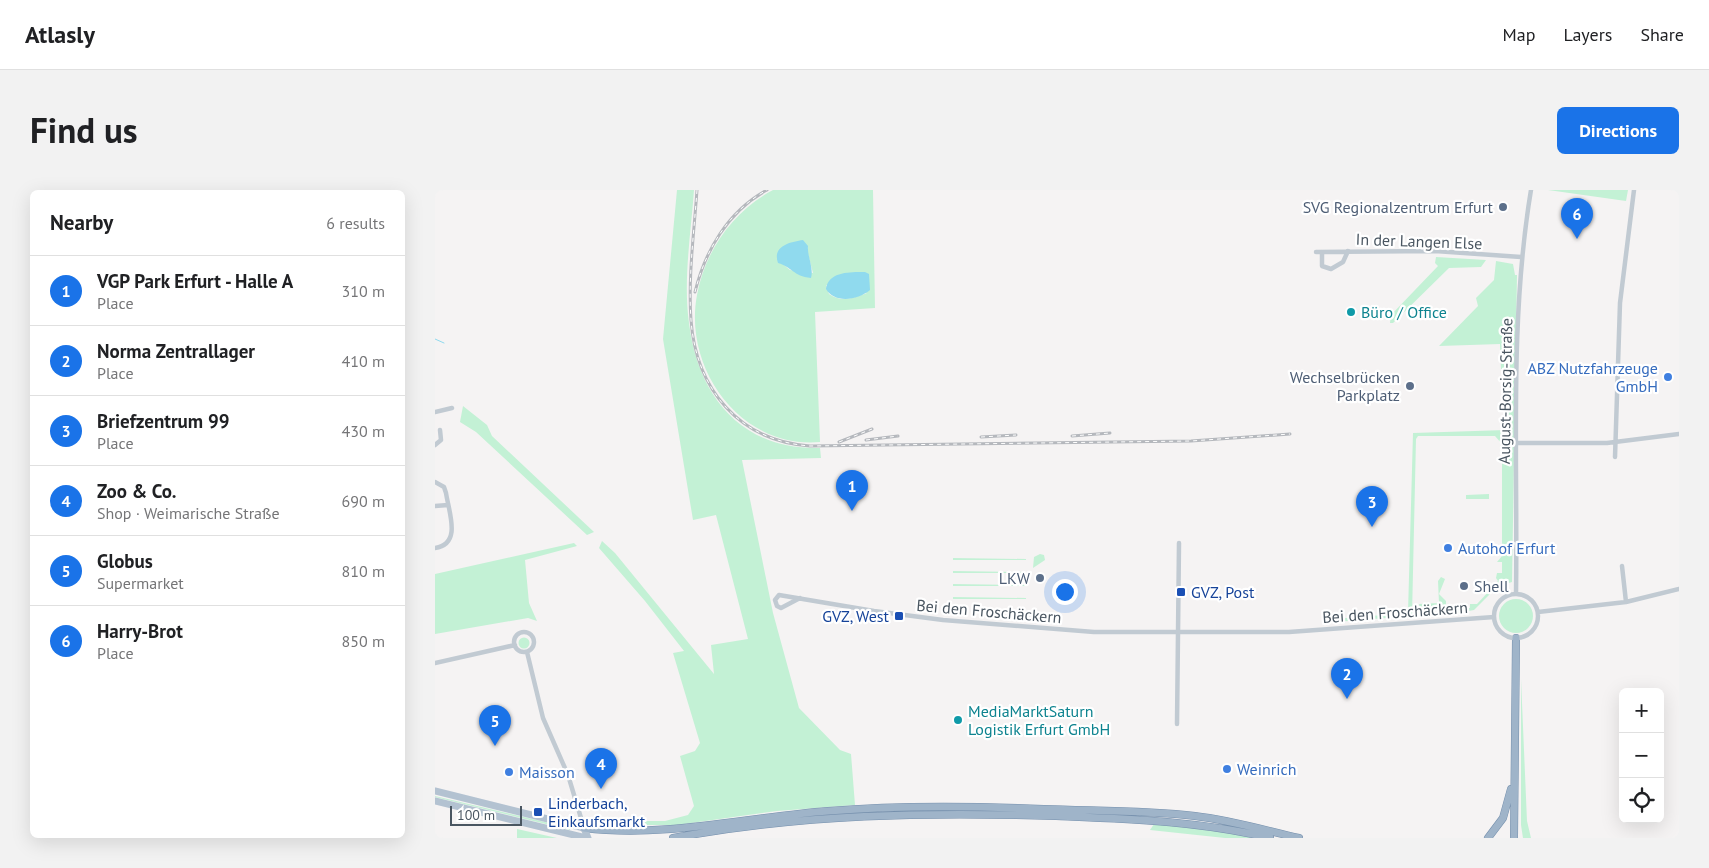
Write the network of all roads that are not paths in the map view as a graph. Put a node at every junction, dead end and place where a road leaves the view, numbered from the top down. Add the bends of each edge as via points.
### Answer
1 (1531, 190) edge
2 (1634, 190) edge
3 (1348, 251) junction
4 (1317, 252) dead end
5 (1323, 252) junction
6 (1521, 257) junction
7 (452, 408) dead end
8 (435, 412) edge
9 (440, 430) dead end
10 (1679, 434) edge
11 (1614, 442) junction
12 (1517, 443) junction
13 (435, 445) edge
14 (1615, 457) dead end
15 (435, 482) edge
16 (448, 504) junction
17 (435, 506) edge
18 (1179, 543) dead end
19 (435, 548) edge
20 (1621, 566) dead end
21 (1679, 589) edge
22 (1516, 594) junction
23 (800, 598) junction
24 (1626, 602) junction
25 (1538, 612) junction
26 (1494, 617) junction
27 (1177, 634) junction
28 (1515, 638) junction
29 (515, 645) junction
30 (527, 652) junction
31 (435, 663) edge
32 (1177, 724) dead end
33 (1515, 764) junction
34 (435, 791) edge
35 (435, 801) edge
36 (584, 828) junction
37 (587, 838) edge
38 (673, 838) edge
39 (1270, 838) edge
40 (1299, 838) edge
41 (1487, 838) edge
42 (1514, 838) edge
43 (1519, 838) edge

1 - 6 street, August-Borsig-Straße
2 - 11 street via 1619,303
3 - 5 street, In der Langen Else
3 - 5 street via 1343,262 1331,269 1322,266
3 - 6 street, In der Langen Else via 1435,251
4 - 5 street, In der Langen Else
6 - 12 street, August-Borsig-Straße
7 - 8 street
9 - 13 street via 441,440
10 - 11 street
11 - 12 street
11 - 14 street
12 - 22 street, August-Borsig-Straße
15 - 16 street via 444,488
16 - 17 street
16 - 19 street via 452,535 444,547
18 - 27 street
20 - 24 street
21 - 24 street
22 - 25 street via 1531,599
22 - 26 street via 1503,598
23 - 23 street, Bei den Froschäckern via 781,608 775,600 779,595
23 - 27 street, Bei den Froschäckern via 874,611 1006,626
24 - 25 street
25 - 28 street via 1533,631
26 - 27 street, Bei den Froschäckern via 1289,632
26 - 28 street via 1499,630
27 - 32 street
28 - 33 highway
29 - 30 street via 521,652
29 - 30 street via 517,636 529,634 534,642
29 - 31 street
30 - 36 street via 543,718 568,775
33 - 41 highway via 1509,803 1503,818
33 - 42 highway
33 - 43 highway
34 - 36 main road
35 - 37 main road
36 - 37 main road
36 - 40 highway via 625,832 828,811 933,806 1180,815 1234,822
38 - 39 highway via 819,818 946,813 1172,821

